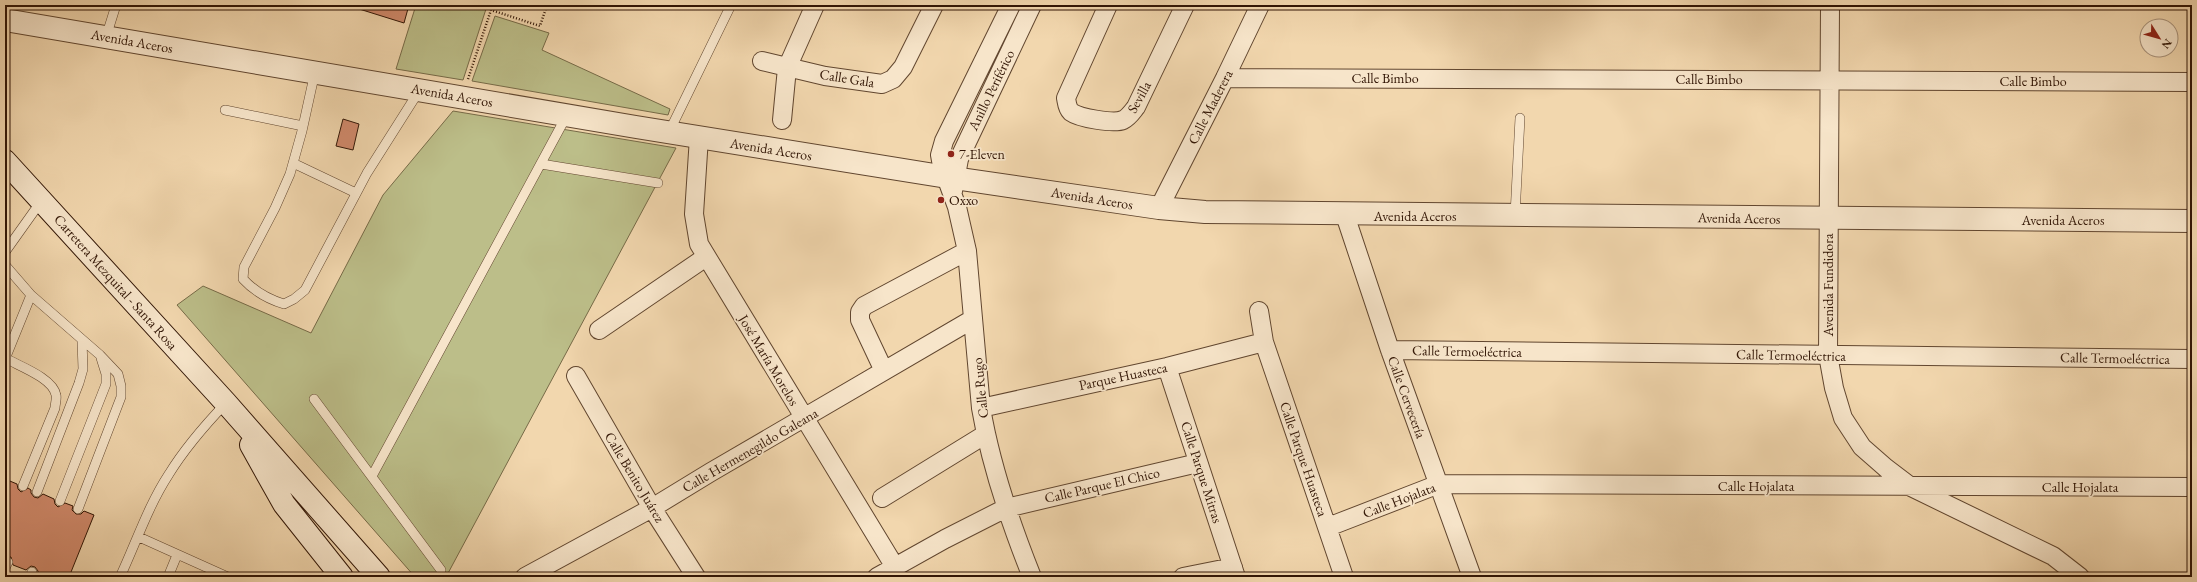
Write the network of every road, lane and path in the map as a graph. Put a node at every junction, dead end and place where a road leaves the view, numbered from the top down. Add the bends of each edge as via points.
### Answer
1 (116, 5) edge
2 (547, 5) edge
3 (731, 5) edge
4 (815, 5) edge
5 (934, 5) edge
6 (1011, 5) edge
7 (1032, 5) edge
8 (1108, 5) edge
9 (1184, 5) edge
10 (1260, 5) edge
11 (1830, 5) edge
12 (5, 20) edge
13 (106, 37) junction
14 (762, 62) dead end
15 (788, 68) junction
16 (315, 72) junction
17 (977, 75) junction
18 (1225, 78) junction
19 (1830, 80) junction
20 (2192, 82) edge
21 (995, 84) junction
22 (420, 90) junction
23 (462, 97) junction
24 (225, 110) dead end
25 (566, 115) junction
26 (1520, 118) dead end
27 (782, 120) dead end
28 (303, 126) junction
29 (669, 132) junction
30 (699, 137) junction
31 (5, 161) edge
32 (293, 163) junction
33 (541, 164) junction
34 (658, 183) dead end
35 (951, 183) junction
36 (356, 193) junction
37 (42, 200) junction
38 (1159, 208) junction
39 (1345, 215) junction
40 (1514, 216) junction
41 (1828, 219) junction
42 (2192, 221) edge
43 (967, 251) junction
44 (5, 252) edge
45 (706, 257) junction
46 (5, 265) edge
47 (31, 295) junction
48 (1259, 311) dead end
49 (973, 319) junction
50 (599, 330) dead end
51 (82, 341) junction
52 (1264, 342) junction
53 (1390, 350) junction
54 (100, 355) junction
55 (1828, 355) junction
56 (5, 358) edge
57 (2192, 358) edge
58 (1167, 367) junction
59 (884, 371) junction
60 (576, 376) dead end
61 (314, 399) dead end
62 (226, 403) junction
63 (981, 408) junction
64 (804, 418) junction
65 (986, 434) junction
66 (1198, 463) junction
67 (372, 476) junction
68 (1439, 484) junction
69 (23, 486) dead end
70 (1911, 487) junction
71 (2192, 487) edge
72 (37, 492) dead end
73 (882, 498) dead end
74 (60, 501) dead end
75 (78, 508) dead end
76 (652, 508) junction
77 (1006, 508) junction
78 (1328, 527) junction
79 (139, 537) junction
80 (177, 556) junction
81 (895, 567) junction
82 (441, 570) dead end
83 (1235, 572) edge
84 (120, 577) edge
85 (168, 577) edge
86 (228, 577) edge
87 (342, 577) edge
88 (379, 577) edge
89 (525, 577) edge
90 (696, 577) edge
91 (877, 577) edge
92 (1032, 577) edge
93 (1183, 577) edge
94 (1344, 577) edge
95 (1472, 577) edge
96 (2080, 577) edge

1 - 13 lane
2 - 23 path via 540,26 491,10
3 - 29 lane
4 - 15 street
5 - 15 street, Calle Gala via 903,67 893,79 882,84
6 - 17 street, Anillo Periférico
7 - 21 street, Anillo Periférico
8 - 9 street, Sevilla via 1066,98 1072,112 1079,116 1110,121 1121,121 1129,117 1136,107
10 - 18 street, Calle Maderera
11 - 19 street, Avenida Fundidora
12 - 13 street, Avenida Aceros
13 - 16 street, Avenida Aceros
14 - 15 street, Calle Gala
15 - 27 street
16 - 22 street, Avenida Aceros
16 - 28 lane
17 - 21 street
17 - 35 street, Anillo Periférico via 944,141 940,155
18 - 19 street, Calle Bimbo
18 - 38 street, Calle Maderera
19 - 20 street, Calle Bimbo
19 - 41 street, Avenida Fundidora
21 - 35 street, Anillo Periférico via 959,159
22 - 23 street, Avenida Aceros
22 - 36 lane
23 - 25 street, Avenida Aceros
24 - 28 lane
25 - 29 street, Avenida Aceros
25 - 33 lane
26 - 40 lane
28 - 32 lane
29 - 30 street, Avenida Aceros
30 - 35 street, Avenida Aceros
30 - 45 street, José María Morelos via 694,214 699,244
31 - 37 street, Carretera Mezquital - Santa Rosa
32 - 36 lane
32 - 36 lane via 275,208 244,267 242,279 253,290 271,300 284,304 305,290
33 - 34 lane
33 - 67 lane
35 - 38 street, Avenida Aceros
35 - 43 street, Calle Rugo
37 - 44 lane
37 - 62 street, Carretera Mezquital - Santa Rosa
38 - 39 street, Avenida Aceros via 1205,212
39 - 40 street, Avenida Aceros
39 - 53 street, Calle Cervecería
40 - 41 street, Avenida Aceros
41 - 42 street, Avenida Aceros
41 - 55 street, Avenida Fundidora
43 - 49 street, Calle Rugo
43 - 59 street via 864,306 860,312 860,320
45 - 50 street
45 - 64 street, José María Morelos
46 - 47 lane
47 - 51 lane
47 - 56 lane
48 - 52 street, Calle Parque Huasteca
49 - 59 street, Calle Hermenegildo Galeana
49 - 63 street, Calle Rugo
51 - 54 lane
51 - 72 lane via 83,364 79,383
52 - 58 street, Parque Huasteca
52 - 78 street, Calle Parque Huasteca
53 - 55 street, Calle Termoeléctrica
53 - 68 street, Calle Cervecería
54 - 74 lane via 106,374 106,384
54 - 75 lane via 118,374 122,386
55 - 57 street, Calle Termoeléctrica
55 - 70 street, Avenida Fundidora via 1843,418 1862,447
56 - 69 lane via 41,377 53,387 56,395 55,408
58 - 63 street, Parque Huasteca
58 - 66 street, Calle Parque Mitras
59 - 64 street, Calle Hermenegildo Galeana
60 - 76 street, Calle Benito Juárez
61 - 67 lane
62 - 79 lane via 188,446 168,475 148,512
62 - 87 street, Carretera Mezquital - Santa Rosa via 284,504
62 - 88 street, Carretera Mezquital - Santa Rosa
63 - 65 street, Calle Rugo
64 - 76 street, Calle Hermenegildo Galeana
64 - 81 street, José María Morelos
65 - 73 street
65 - 77 street, Calle Rugo
66 - 77 street, Calle Parque El Chico
66 - 83 street, Calle Parque Mitras
67 - 82 lane
68 - 70 street, Calle Hojalata
68 - 78 street, Calle Hojalata
68 - 95 street, Calle Cervecería
70 - 71 street, Calle Hojalata
70 - 96 street, Avenida Fundidora via 2053,556
76 - 89 street, Calle Hermenegildo Galeana
76 - 90 street, Calle Benito Juárez
77 - 81 street, Calle Parque El Chico
77 - 92 street, Calle Rugo
78 - 94 street, Calle Parque Huasteca
79 - 80 lane
79 - 84 lane
80 - 85 lane
80 - 86 lane
81 - 91 street, Calle Parque El Chico
83 - 93 street

